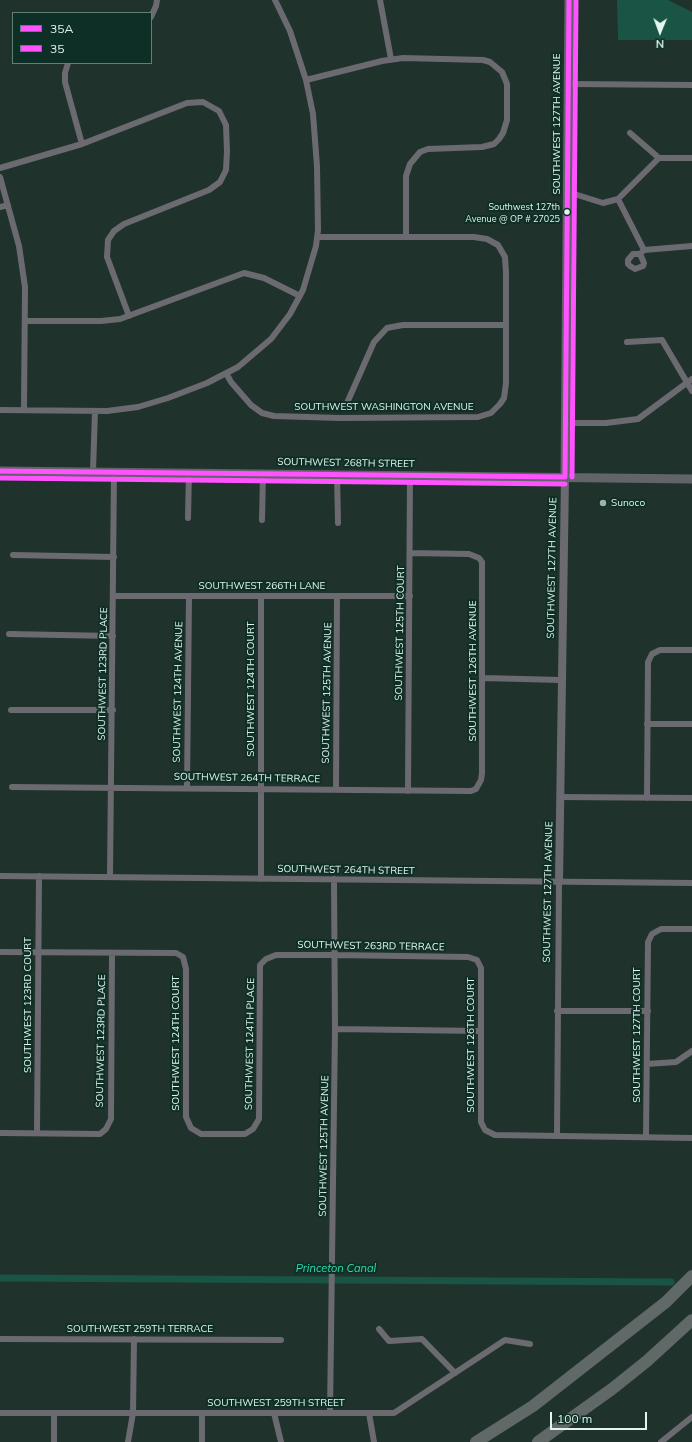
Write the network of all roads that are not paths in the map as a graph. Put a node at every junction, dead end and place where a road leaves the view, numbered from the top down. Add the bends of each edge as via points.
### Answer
1 (157, 0) edge
2 (275, 0) edge
3 (380, 0) edge
4 (569, 0) edge
5 (152, 15) edge
6 (391, 59) junction
7 (68, 64) edge
8 (306, 80) junction
9 (568, 84) junction
10 (692, 85) edge
11 (630, 133) dead end
12 (82, 144) junction
13 (659, 158) junction
14 (692, 158) edge
15 (0, 168) edge
16 (0, 177) edge
17 (568, 192) junction
18 (618, 199) junction
19 (8, 205) junction
20 (0, 208) edge
21 (318, 237) junction
22 (406, 237) junction
23 (692, 246) edge
24 (300, 296) junction
25 (129, 316) junction
26 (26, 321) junction
27 (506, 325) junction
28 (627, 342) dead end
29 (226, 373) junction
30 (692, 379) edge
31 (686, 383) junction
32 (692, 392) edge
33 (347, 403) dead end
34 (0, 410) edge
35 (24, 410) junction
36 (95, 411) junction
37 (566, 422) junction
38 (0, 471) edge
39 (94, 471) junction
40 (114, 472) junction
41 (189, 472) junction
42 (264, 473) junction
43 (337, 474) junction
44 (410, 475) junction
45 (565, 477) junction
46 (692, 479) edge
47 (188, 518) dead end
48 (262, 520) dead end
49 (338, 523) dead end
50 (411, 553) junction
51 (13, 555) dead end
52 (114, 557) junction
53 (114, 596) junction
54 (189, 596) junction
55 (261, 596) junction
56 (338, 596) junction
57 (410, 596) junction
58 (9, 634) dead end
59 (113, 636) junction
60 (692, 650) edge
61 (483, 678) junction
62 (562, 680) junction
63 (11, 710) dead end
64 (113, 710) junction
65 (647, 724) junction
66 (692, 724) edge
67 (479, 784) joint
68 (112, 786) junction
69 (12, 787) dead end
70 (187, 788) junction
71 (262, 788) junction
72 (336, 790) junction
73 (408, 791) junction
74 (560, 797) junction
75 (647, 798) junction
76 (692, 798) edge
77 (0, 876) edge
78 (39, 876) junction
79 (110, 877) junction
80 (261, 879) junction
81 (334, 879) junction
82 (559, 882) junction
83 (692, 883) edge
84 (692, 929) edge
85 (0, 952) edge
86 (38, 953) junction
87 (112, 953) junction
88 (334, 955) junction
89 (266, 959) joint
90 (477, 960) joint
91 (557, 1011) junction
92 (648, 1011) junction
93 (335, 1029) junction
94 (481, 1031) junction
95 (692, 1052) edge
96 (647, 1064) junction
97 (253, 1129) joint
98 (0, 1133) edge
99 (37, 1134) junction
100 (557, 1136) junction
101 (646, 1137) junction
102 (692, 1138) edge
103 (692, 1276) edge
104 (692, 1320) edge
105 (379, 1329) dead end
106 (0, 1339) edge
107 (134, 1339) junction
108 (280, 1340) dead end
109 (530, 1344) dead end
110 (455, 1373) junction
111 (0, 1413) edge
112 (54, 1413) junction
113 (132, 1413) junction
114 (202, 1413) junction
115 (274, 1413) junction
116 (330, 1413) junction
117 (369, 1413) junction
118 (692, 1417) edge
119 (54, 1442) edge
120 (128, 1442) edge
121 (202, 1442) edge
122 (281, 1442) edge
123 (374, 1442) edge
124 (476, 1442) edge
125 (538, 1442) edge
126 (661, 1442) edge

1 - 5 street
2 - 8 street via 290,31
3 - 6 street
4 - 9 main road, SOUTHWEST 127TH AVENUE
6 - 8 street
6 - 22 street via 483,60 498,67 507,84 506,126 504,133 494,144 474,148 428,149 420,152 410,164 406,176
7 - 12 street via 65,82
8 - 21 street via 315,139
9 - 10 street
9 - 17 main road, SOUTHWEST 127TH AVENUE
11 - 13 street
12 - 15 street
12 - 25 street via 194,102 203,102 213,107 222,115 226,125 227,164 224,176 216,186 124,224 110,235 107,257
13 - 14 street
13 - 18 street
16 - 19 street
17 - 18 street via 603,204
17 - 37 main road, SOUTHWEST 127TH AVENUE
18 - 23 street via 642,252
19 - 20 street
19 - 26 street via 22,261
21 - 22 street, SOUTHWEST WASHINGTON AVENUE
21 - 24 street
22 - 27 street, SOUTHWEST WASHINGTON AVENUE via 480,237 498,246 506,265
24 - 25 street via 264,278 244,273
24 - 29 street via 271,339 250,358
25 - 26 street via 107,321
26 - 35 street
27 - 29 street, SOUTHWEST WASHINGTON AVENUE via 506,391 496,410 485,416 274,416 262,413 250,405
27 - 33 street via 403,325 387,328 374,342
28 - 31 street via 662,340
29 - 36 street via 185,392 152,403
30 - 31 street
31 - 32 street
31 - 37 street via 638,419 606,423
34 - 35 street
35 - 36 street
36 - 39 street
37 - 45 main road, SOUTHWEST 127TH AVENUE
38 - 39 main road, SOUTHWEST 268TH STREET
39 - 40 main road, SOUTHWEST 268TH STREET
40 - 41 main road, SOUTHWEST 268TH STREET
40 - 52 street, SOUTHWEST 123RD PLACE
41 - 42 main road, SOUTHWEST 268TH STREET
41 - 47 street
42 - 43 main road, SOUTHWEST 268TH STREET
42 - 48 street
43 - 44 main road, SOUTHWEST 268TH STREET
43 - 49 street
44 - 45 main road, SOUTHWEST 268TH STREET
44 - 50 street, SOUTHWEST 125TH COURT
45 - 46 main road, SOUTHWEST 268TH STREET
45 - 62 street, SOUTHWEST 127TH AVENUE
50 - 57 street, SOUTHWEST 125TH COURT
50 - 61 street, SOUTHWEST 126TH AVENUE via 469,554 479,558 484,569
51 - 52 street
52 - 53 street, SOUTHWEST 123RD PLACE
53 - 54 street, SOUTHWEST 266TH LANE
53 - 59 street, SOUTHWEST 123RD PLACE
54 - 55 street, SOUTHWEST 266TH LANE
54 - 70 street, SOUTHWEST 124TH AVENUE
55 - 56 street, SOUTHWEST 266TH LANE
55 - 71 street, SOUTHWEST 124TH COURT
56 - 57 street, SOUTHWEST 266TH LANE
56 - 72 street, SOUTHWEST 125TH AVENUE
57 - 73 street, SOUTHWEST 125TH COURT
58 - 59 street
59 - 64 street, SOUTHWEST 123RD PLACE
60 - 65 street via 660,650 652,654 647,667
61 - 62 street
61 - 67 street, SOUTHWEST 126TH AVENUE via 482,773
62 - 74 street, SOUTHWEST 127TH AVENUE
63 - 64 street
64 - 68 street, SOUTHWEST 123RD PLACE
65 - 66 street
65 - 75 street
67 - 73 street, SOUTHWEST 264TH TERRACE via 471,791
68 - 69 street, SOUTHWEST 264TH TERRACE
68 - 70 street, SOUTHWEST 264TH TERRACE
68 - 79 street, SOUTHWEST 123RD PLACE
70 - 71 street, SOUTHWEST 264TH TERRACE
71 - 72 street, SOUTHWEST 264TH TERRACE
71 - 80 street, SOUTHWEST 124TH COURT
72 - 73 street, SOUTHWEST 264TH TERRACE
74 - 75 street
74 - 82 street, SOUTHWEST 127TH AVENUE
75 - 76 street
77 - 78 street, SOUTHWEST 264TH STREET
78 - 79 street, SOUTHWEST 264TH STREET
78 - 86 street, SOUTHWEST 123RD COURT
79 - 80 street, SOUTHWEST 264TH STREET
80 - 81 street, SOUTHWEST 264TH STREET
81 - 82 street, SOUTHWEST 264TH STREET
81 - 88 street, SOUTHWEST 125TH AVENUE
82 - 83 street, SOUTHWEST 264TH STREET
82 - 91 street, SOUTHWEST 127TH AVENUE
84 - 92 street, SOUTHWEST 127TH COURT via 661,929 652,934 648,942
85 - 86 street
86 - 87 street
86 - 99 street, SOUTHWEST 123RD COURT
87 - 97 street, SOUTHWEST 124TH COURT via 176,953 183,957 186,969 186,1116 191,1128 201,1134 245,1134
87 - 99 street, SOUTHWEST 123RD PLACE via 110,1119 106,1129 100,1134
88 - 89 street, SOUTHWEST 263RD TERRACE via 276,955
88 - 90 street, SOUTHWEST 263RD TERRACE via 468,957
88 - 93 street, SOUTHWEST 125TH AVENUE
89 - 97 street, SOUTHWEST 124TH PLACE via 260,965 259,1119
90 - 94 street, SOUTHWEST 126TH COURT via 482,968
91 - 92 street
91 - 100 street, SOUTHWEST 127TH AVENUE
92 - 96 street, SOUTHWEST 127TH COURT
93 - 94 street
93 - 116 street, SOUTHWEST 125TH AVENUE
94 - 100 street, SOUTHWEST 126TH COURT via 481,1122 485,1130 495,1135
95 - 96 street via 676,1062
96 - 101 street, SOUTHWEST 127TH COURT
98 - 99 street
100 - 101 street
101 - 102 street
103 - 124 highway via 666,1302 532,1406
104 - 125 highway via 612,1389
105 - 110 street via 388,1341 422,1339
106 - 107 street, SOUTHWEST 259TH TERRACE
107 - 108 street, SOUTHWEST 259TH TERRACE
107 - 113 street
109 - 110 street, SOUTHWEST 259TH STREET via 505,1340
110 - 117 street, SOUTHWEST 259TH STREET via 394,1413
111 - 112 street, SOUTHWEST 259TH STREET
112 - 113 street, SOUTHWEST 259TH STREET
112 - 119 street
113 - 114 street, SOUTHWEST 259TH STREET
113 - 120 street
114 - 115 street, SOUTHWEST 259TH STREET
114 - 121 street
115 - 116 street, SOUTHWEST 259TH STREET
115 - 122 street
116 - 117 street, SOUTHWEST 259TH STREET
117 - 123 street
118 - 126 street

